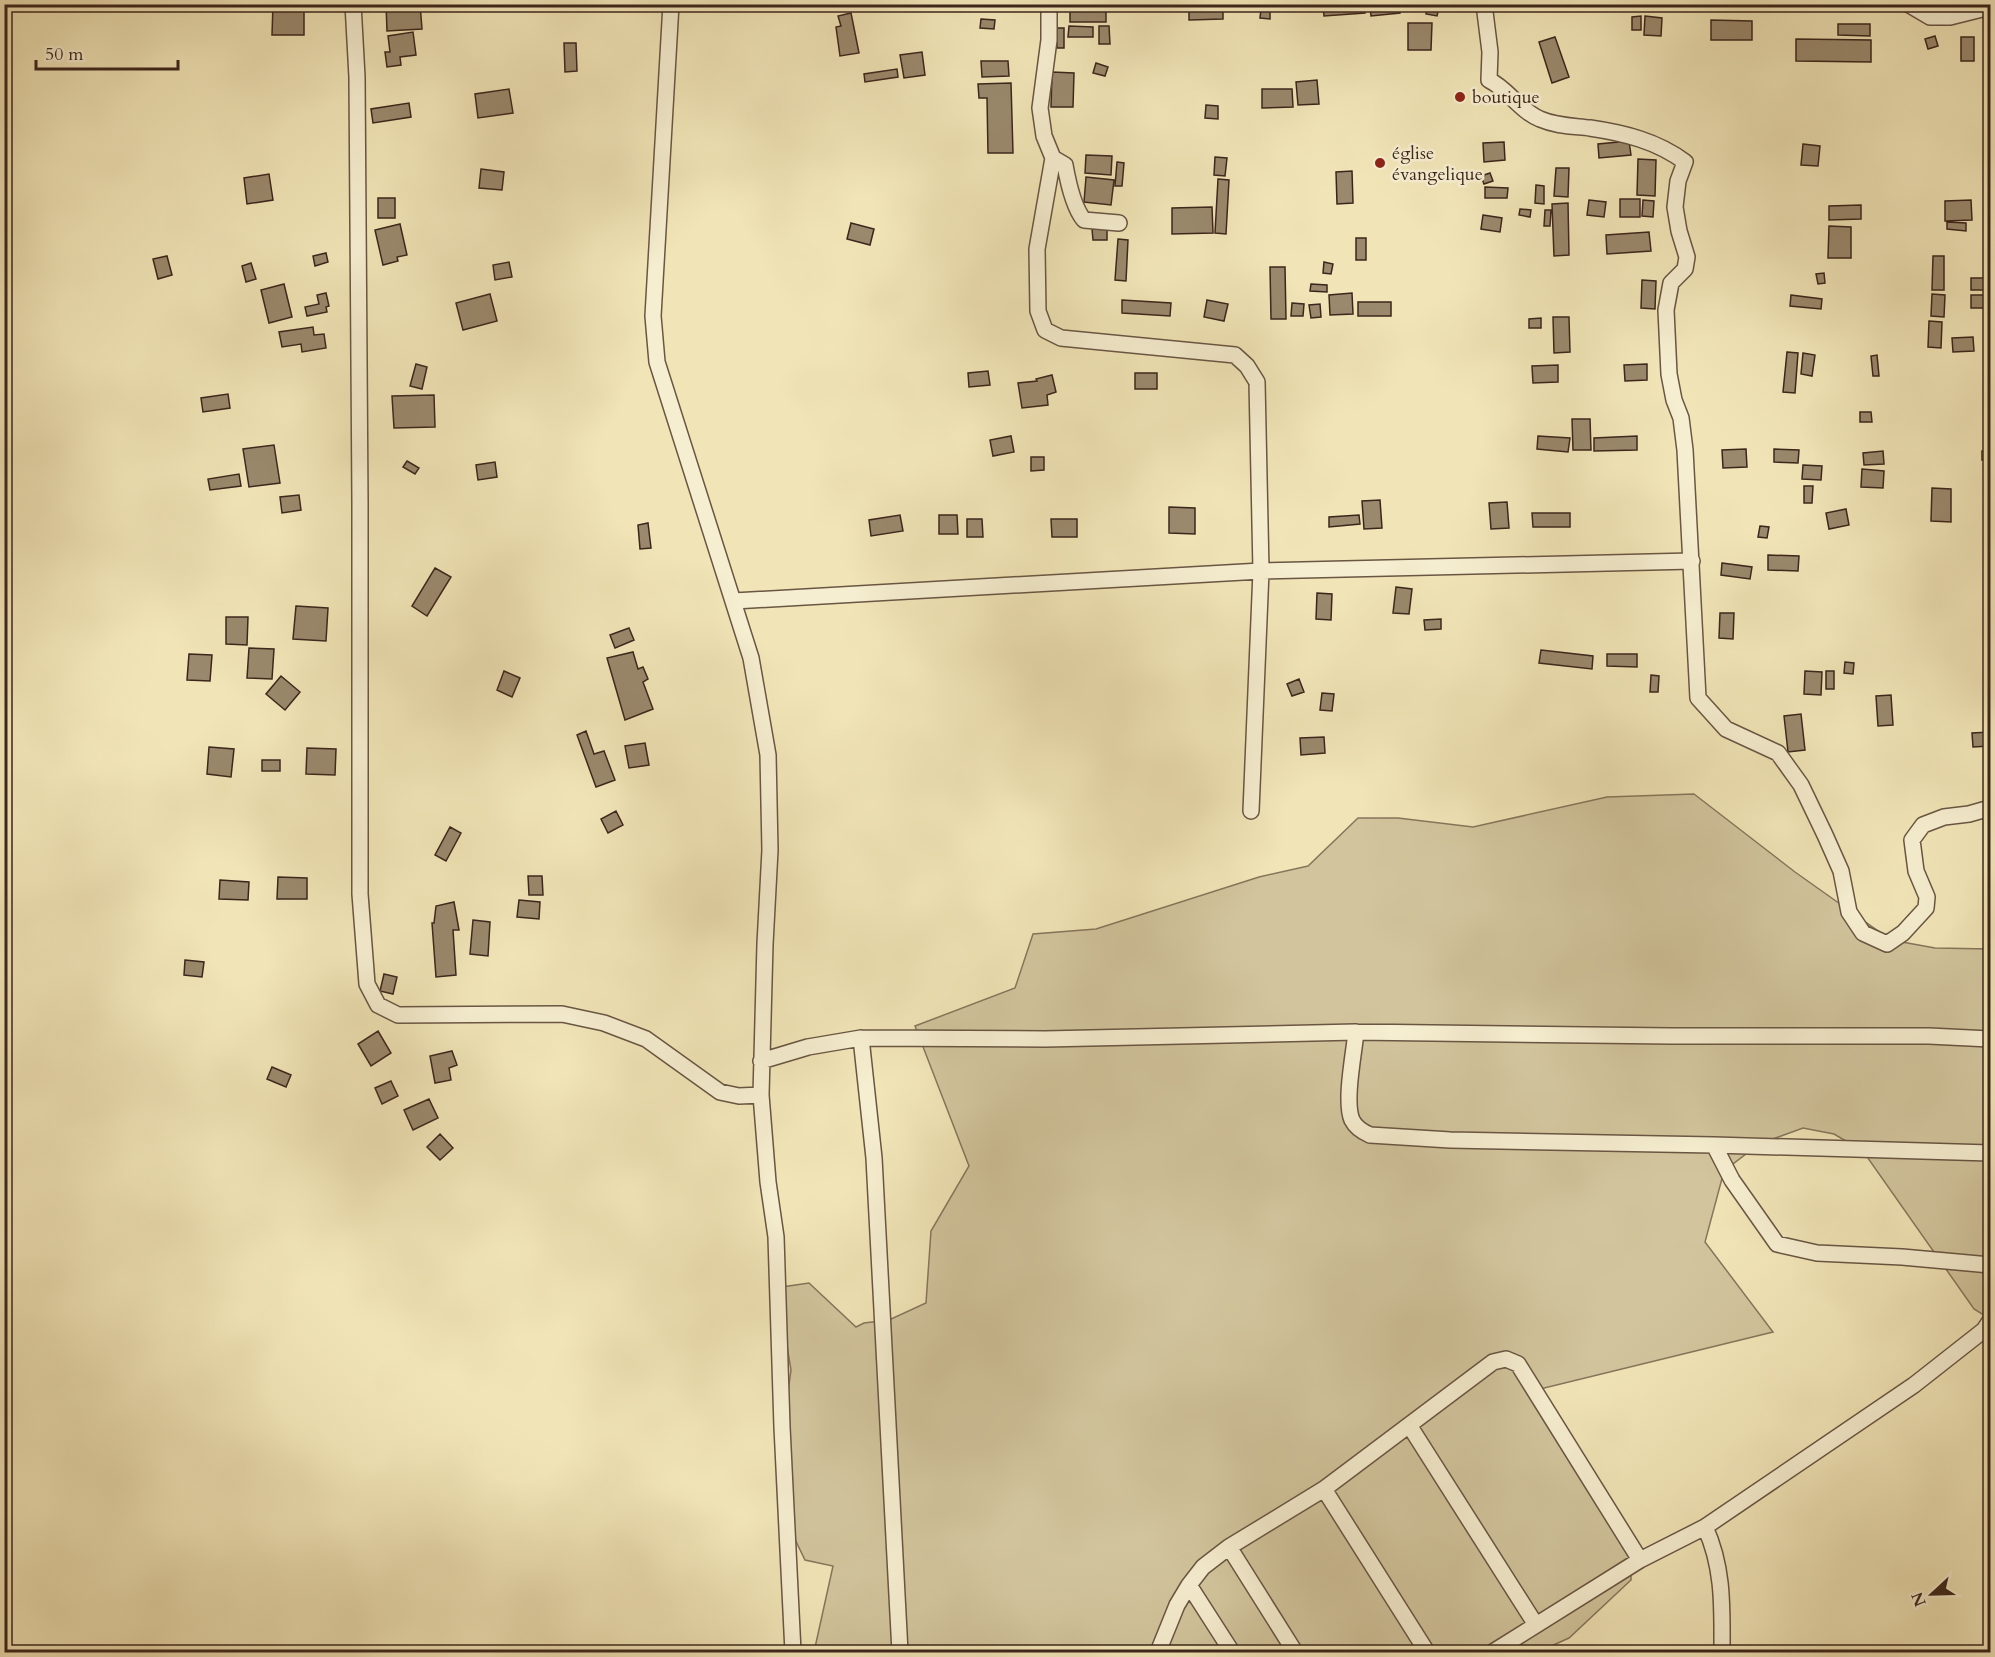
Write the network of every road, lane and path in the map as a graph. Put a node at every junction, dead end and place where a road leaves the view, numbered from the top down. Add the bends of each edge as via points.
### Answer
1 (353, 4) edge
2 (671, 4) edge
3 (1049, 4) edge
4 (1484, 4) edge
5 (1908, 4) edge
6 (1990, 7) edge
7 (1053, 158) junction
8 (1119, 223) dead end
9 (1692, 561) junction
10 (1261, 571) junction
11 (734, 601) junction
12 (1990, 808) edge
13 (1251, 811) dead end
14 (1356, 1032) junction
15 (861, 1038) junction
16 (1990, 1039) edge
17 (761, 1061) junction
18 (761, 1095) junction
19 (1714, 1145) junction
20 (1990, 1153) edge
21 (1990, 1265) edge
22 (1990, 1321) edge
23 (1409, 1425) junction
24 (1324, 1489) junction
25 (1705, 1527) junction
26 (1229, 1547) junction
27 (1640, 1560) junction
28 (1189, 1585) junction
29 (1536, 1625) junction
30 (1162, 1650) edge
31 (793, 1653) edge
32 (900, 1653) edge
33 (1232, 1653) edge
34 (1295, 1653) edge
35 (1427, 1653) edge
36 (1493, 1653) edge
37 (1722, 1653) edge

1 - 18 street via 357,77 360,894 367,984 378,1005 398,1015 562,1014 604,1023 646,1039 720,1092
2 - 11 street via 653,316 657,362
3 - 7 street via 1049,40 1040,108 1044,136
4 - 9 street via 1489,80 1522,107 1538,119 1559,125 1614,132 1653,143 1684,162 1675,207 1687,257 1685,269 1671,283 1666,310 1669,374 1685,450
5 - 6 street via 1930,17 1950,17
7 - 8 street via 1065,165 1084,220
7 - 10 street via 1037,249 1038,311 1045,330 1061,338 1235,355 1247,366 1257,382
9 - 10 street
9 - 12 street via 1698,698 1725,729 1778,753 1801,785 1841,872 1849,912 1863,933 1887,944 1926,908 1927,897 1916,871 1912,840 1923,825
10 - 11 street
10 - 13 street
11 - 17 street via 751,658 768,755 771,850
14 - 15 street via 1045,1039
14 - 16 street
14 - 19 street via 1348,1106 1353,1121 1370,1135
15 - 17 street via 808,1047
15 - 32 street via 874,1158
17 - 18 street
18 - 31 street via 776,1237
19 - 20 street
19 - 21 street via 1732,1180 1777,1244 1817,1253
22 - 25 street via 1984,1330 1914,1385
23 - 24 street
23 - 27 street via 1493,1362 1506,1359 1518,1364
23 - 29 street
24 - 26 street
24 - 35 street
25 - 27 street
25 - 37 street via 1715,1548 1722,1593
26 - 28 street
26 - 34 street
27 - 29 street
28 - 30 street via 1177,1605
28 - 33 street
29 - 36 street

